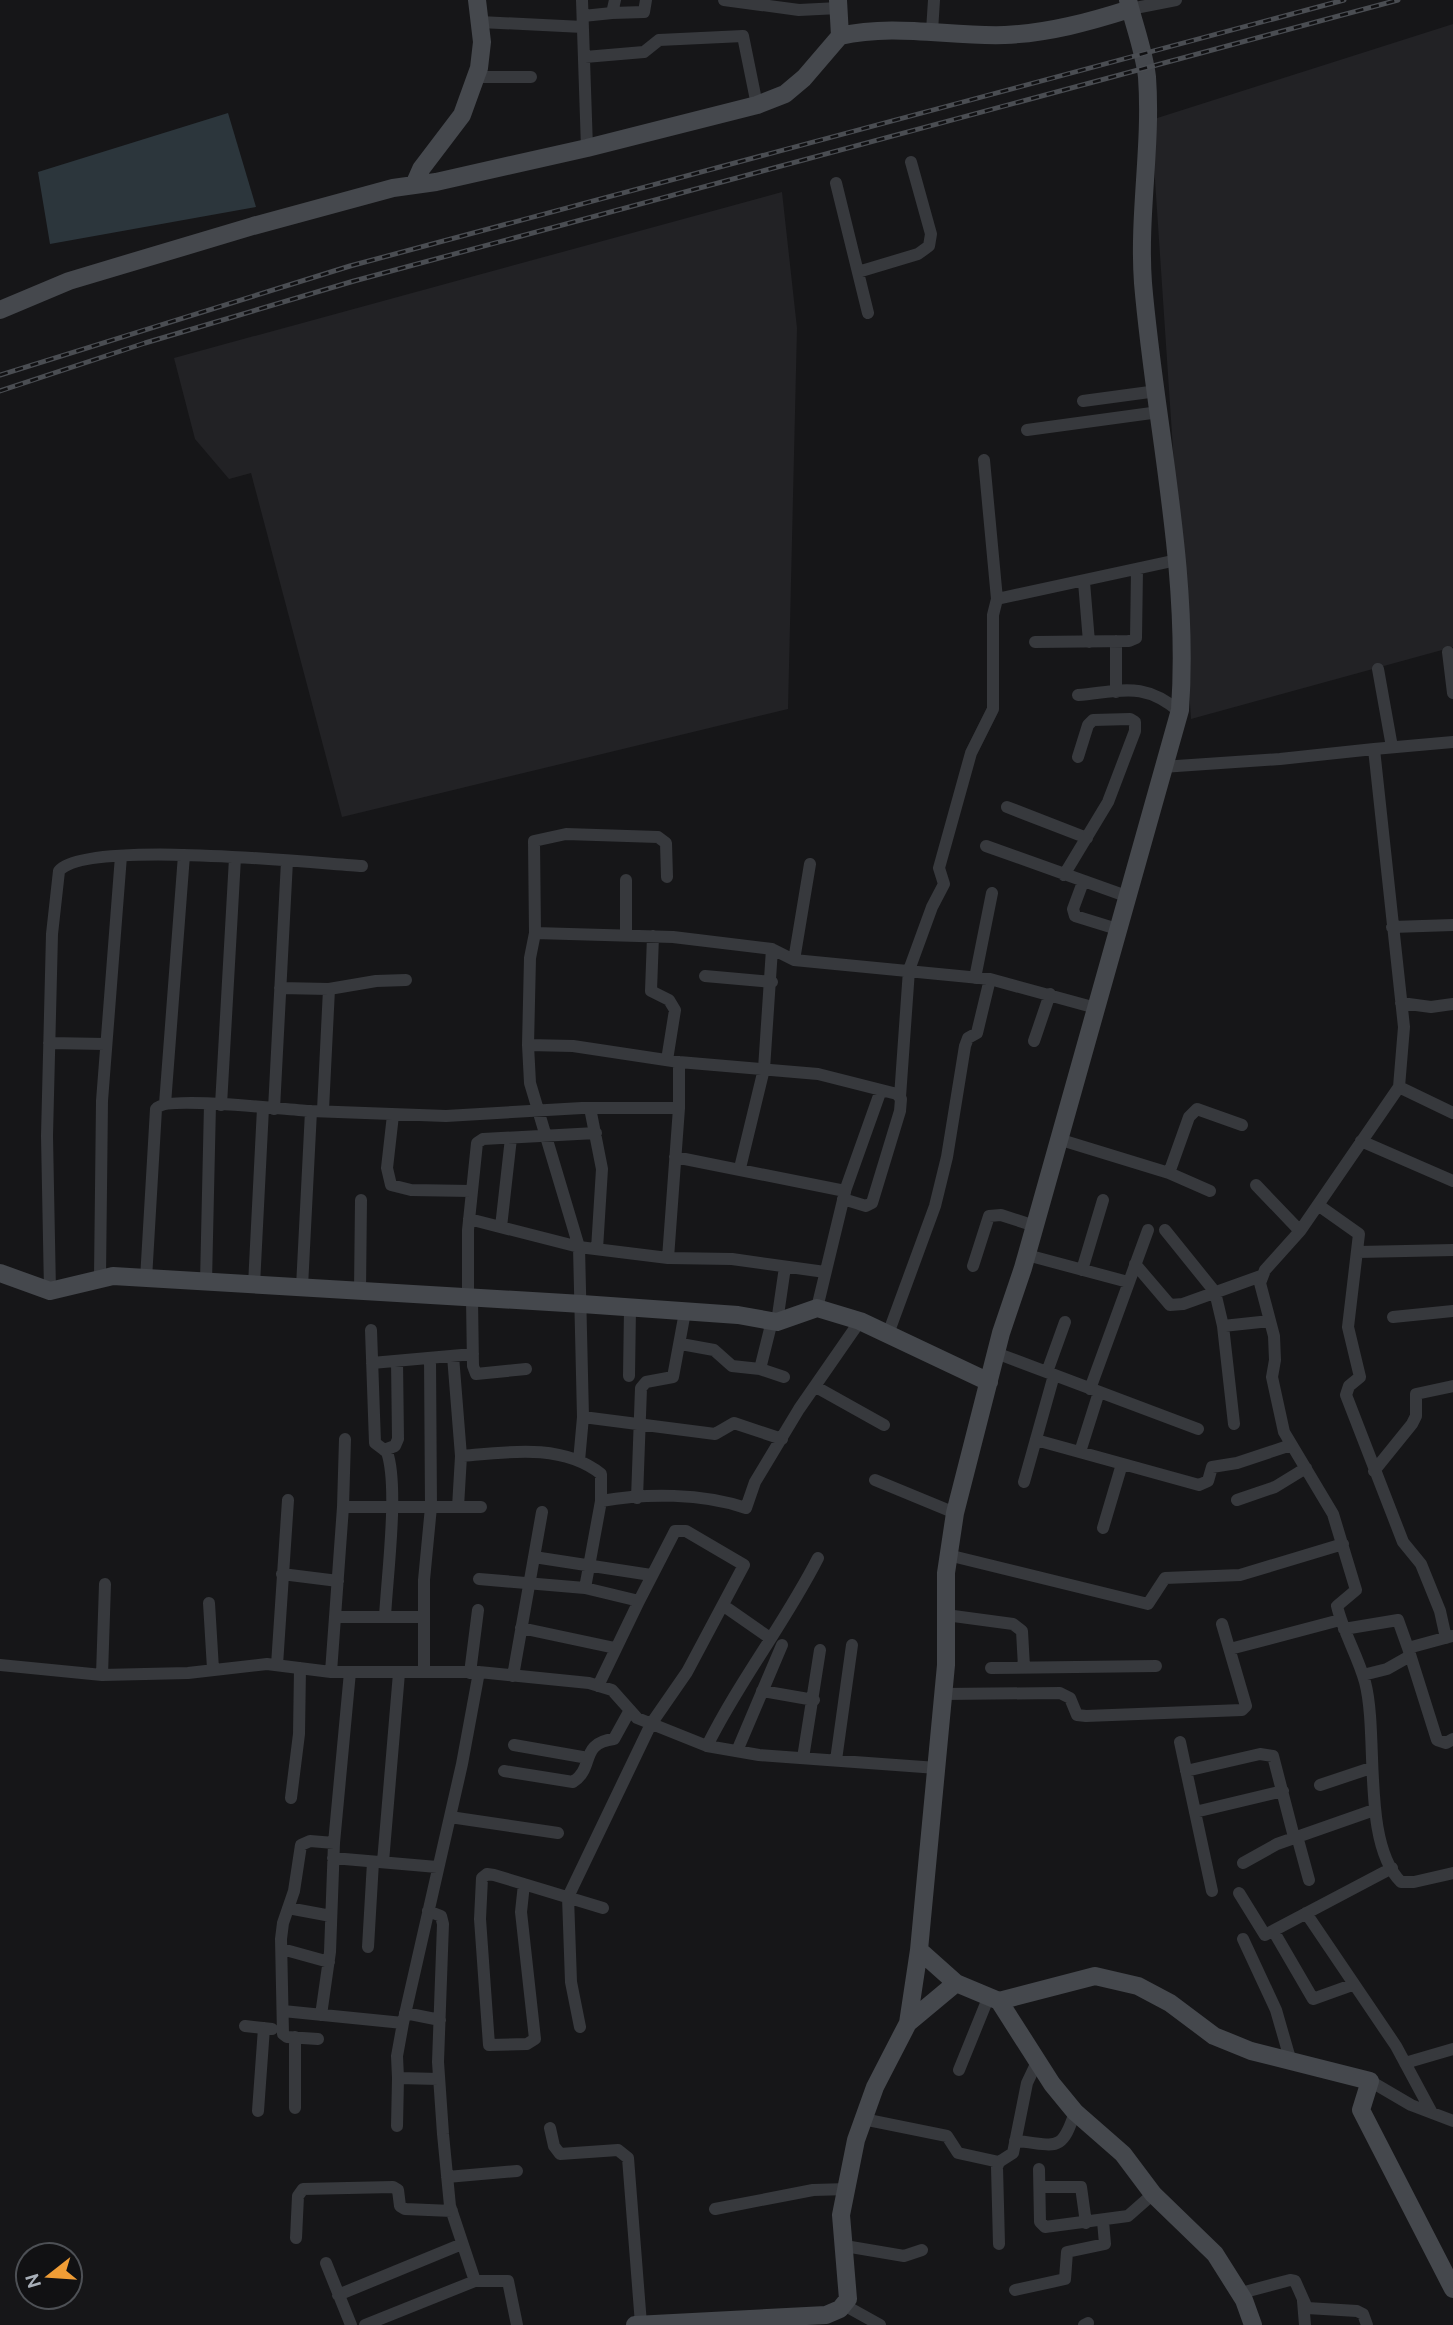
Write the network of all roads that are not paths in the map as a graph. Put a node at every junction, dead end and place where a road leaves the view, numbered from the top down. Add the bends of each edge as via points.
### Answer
1 (478, 0) edge
2 (582, 0) edge
3 (646, 0) edge
4 (724, 0) edge
5 (936, 0) edge
6 (1176, 0) edge
7 (839, 4) edge
8 (1129, 4) edge
9 (613, 7) edge
10 (583, 21) junction
11 (480, 22) junction
12 (932, 31) junction
13 (840, 36) junction
14 (585, 57) junction
15 (474, 77) junction
16 (531, 77) dead end
17 (757, 105) junction
18 (587, 148) junction
19 (911, 162) dead end
20 (836, 183) dead end
21 (414, 185) junction
22 (858, 272) junction
23 (0, 310) edge
24 (868, 313) dead end
25 (1157, 391) junction
26 (1083, 401) dead end
27 (1159, 412) junction
28 (1027, 430) dead end
29 (984, 460) dead end
30 (1177, 560) junction
31 (1137, 570) junction
32 (1084, 582) junction
33 (997, 600) junction
34 (1116, 641) junction
35 (1035, 642) dead end
36 (1089, 642) junction
37 (1448, 652) dead end
38 (1378, 669) dead end
39 (1116, 692) junction
40 (1453, 693) edge
41 (1079, 695) dead end
42 (1180, 712) junction
43 (1453, 742) edge
44 (1392, 747) junction
45 (1374, 749) junction
46 (1078, 757) dead end
47 (1162, 767) junction
48 (1007, 807) dead end
49 (1087, 838) junction
50 (986, 846) dead end
51 (184, 855) junction
52 (121, 856) junction
53 (235, 858) junction
54 (287, 861) junction
55 (810, 864) dead end
56 (362, 866) dead end
57 (1064, 875) junction
58 (667, 877) dead end
59 (626, 880) dead end
60 (1083, 882) junction
61 (992, 893) dead end
62 (1126, 896) junction
63 (1453, 925) edge
64 (1392, 927) junction
65 (1117, 929) junction
66 (536, 933) junction
67 (626, 934) junction
68 (653, 936) junction
69 (772, 949) junction
70 (794, 960) junction
71 (909, 970) junction
72 (705, 976) dead end
73 (975, 978) junction
74 (990, 979) junction
75 (406, 980) dead end
76 (772, 982) junction
77 (280, 988) junction
78 (329, 989) junction
79 (1050, 994) junction
80 (1401, 1003) junction
81 (1453, 1004) edge
82 (1096, 1007) junction
83 (1034, 1041) dead end
84 (49, 1043) junction
85 (105, 1044) junction
86 (528, 1045) junction
87 (673, 1061) junction
88 (764, 1069) junction
89 (1399, 1087) junction
90 (881, 1090) junction
91 (900, 1097) junction
92 (165, 1104) junction
93 (216, 1105) junction
94 (590, 1108) junction
95 (679, 1108) junction
96 (268, 1109) junction
97 (317, 1111) junction
98 (538, 1111) junction
99 (1453, 1113) edge
100 (393, 1115) junction
101 (1242, 1125) dead end
102 (596, 1133) junction
103 (547, 1137) junction
104 (511, 1138) junction
105 (1058, 1139) junction
106 (1361, 1141) junction
107 (675, 1157) junction
108 (740, 1168) junction
109 (1169, 1173) junction
110 (1453, 1181) edge
111 (1256, 1185) dead end
112 (471, 1191) junction
113 (1210, 1191) dead end
114 (844, 1195) junction
115 (360, 1200) dead end
116 (1103, 1200) dead end
117 (1318, 1205) junction
118 (469, 1219) junction
119 (1035, 1226) junction
120 (500, 1227) junction
121 (1148, 1230) dead end
122 (1166, 1230) dead end
123 (1300, 1231) junction
124 (579, 1247) junction
125 (597, 1249) junction
126 (1453, 1250) edge
127 (1358, 1252) junction
128 (1027, 1255) junction
129 (667, 1258) junction
130 (1135, 1264) junction
131 (973, 1266) dead end
132 (785, 1267) junction
133 (1082, 1270) junction
134 (0, 1272) edge
135 (825, 1272) junction
136 (1261, 1276) junction
137 (100, 1277) junction
138 (146, 1279) junction
139 (206, 1282) junction
140 (1128, 1282) junction
141 (254, 1284) junction
142 (302, 1287) junction
143 (50, 1291) junction
144 (360, 1291) junction
145 (1216, 1292) junction
146 (470, 1299) junction
147 (582, 1304) junction
148 (630, 1308) junction
149 (817, 1308) junction
150 (1453, 1311) edge
151 (685, 1312) junction
152 (1393, 1317) dead end
153 (774, 1321) junction
154 (860, 1321) junction
155 (1270, 1321) junction
156 (1065, 1322) dead end
157 (1223, 1326) junction
158 (371, 1330) dead end
159 (888, 1334) junction
160 (681, 1344) junction
161 (996, 1353) junction
162 (473, 1354) junction
163 (453, 1356) junction
164 (430, 1358) junction
165 (397, 1361) junction
166 (372, 1363) junction
167 (526, 1369) dead end
168 (760, 1369) junction
169 (1051, 1374) junction
170 (629, 1376) dead end
171 (784, 1377) dead end
172 (989, 1382) junction
173 (1453, 1386) edge
174 (816, 1387) junction
175 (1095, 1390) junction
176 (583, 1417) junction
177 (1234, 1424) dead end
178 (640, 1425) junction
179 (884, 1425) dead end
180 (1198, 1429) dead end
181 (345, 1439) dead end
182 (782, 1439) junction
183 (1035, 1440) junction
184 (1291, 1445) junction
185 (384, 1450) junction
186 (1080, 1452) junction
187 (461, 1456) junction
188 (579, 1461) junction
189 (1122, 1464) junction
190 (1306, 1468) junction
191 (1374, 1471) junction
192 (875, 1480) dead end
193 (1024, 1482) dead end
194 (637, 1497) junction
195 (288, 1500) dead end
196 (1237, 1500) dead end
197 (601, 1502) junction
198 (344, 1507) junction
199 (431, 1507) junction
200 (458, 1507) junction
201 (481, 1507) dead end
202 (391, 1509) junction
203 (542, 1512) dead end
204 (955, 1513) junction
205 (1103, 1528) dead end
206 (1343, 1544) junction
207 (948, 1555) junction
208 (534, 1556) junction
209 (818, 1558) dead end
210 (589, 1565) junction
211 (282, 1574) junction
212 (651, 1575) junction
213 (479, 1579) dead end
214 (338, 1581) junction
215 (530, 1583) junction
216 (105, 1584) dead end
217 (585, 1588) junction
218 (639, 1601) junction
219 (209, 1603) dead end
220 (724, 1606) junction
221 (478, 1610) dead end
222 (946, 1615) junction
223 (335, 1617) junction
224 (385, 1617) junction
225 (424, 1618) junction
226 (1222, 1624) dead end
227 (1342, 1625) junction
228 (521, 1628) junction
229 (1450, 1637) edge
230 (776, 1642) junction
231 (852, 1646) dead end
232 (615, 1648) junction
233 (1230, 1649) junction
234 (820, 1650) dead end
235 (1409, 1652) junction
236 (0, 1665) edge
237 (277, 1665) junction
238 (1156, 1666) dead end
239 (1024, 1667) junction
240 (300, 1668) junction
241 (991, 1668) dead end
242 (213, 1669) junction
243 (331, 1672) junction
244 (350, 1672) junction
245 (424, 1672) junction
246 (475, 1672) junction
247 (399, 1673) junction
248 (102, 1675) junction
249 (1363, 1675) junction
250 (513, 1676) junction
251 (598, 1686) junction
252 (762, 1691) junction
253 (943, 1693) junction
254 (814, 1700) junction
255 (630, 1710) junction
256 (651, 1724) junction
257 (1453, 1739) edge
258 (1180, 1742) dead end
259 (514, 1745) dead end
260 (707, 1746) junction
261 (737, 1751) junction
262 (588, 1758) junction
263 (803, 1758) junction
264 (836, 1760) junction
265 (937, 1768) junction
266 (1371, 1768) junction
267 (504, 1771) dead end
268 (1186, 1771) junction
269 (1320, 1785) dead end
270 (1283, 1791) junction
271 (291, 1798) dead end
272 (1374, 1810) junction
273 (1195, 1812) junction
274 (450, 1817) junction
275 (558, 1833) dead end
276 (1295, 1837) junction
277 (334, 1843) junction
278 (333, 1858) junction
279 (378, 1862) junction
280 (1242, 1863) dead end
281 (437, 1867) junction
282 (1392, 1868) junction
283 (1453, 1873) edge
284 (1309, 1881) dead end
285 (524, 1884) junction
286 (1212, 1891) dead end
287 (1239, 1893) dead end
288 (568, 1897) junction
289 (288, 1908) junction
290 (603, 1908) dead end
291 (428, 1911) junction
292 (1306, 1913) junction
293 (331, 1916) junction
294 (1274, 1932) junction
295 (1243, 1939) dead end
296 (368, 1947) dead end
297 (282, 1949) junction
298 (919, 1950) junction
299 (328, 1962) junction
300 (956, 1983) junction
301 (1352, 1985) junction
302 (994, 1998) junction
303 (283, 2011) junction
304 (321, 2015) junction
305 (404, 2018) junction
306 (440, 2020) junction
307 (908, 2023) junction
308 (245, 2026) dead end
309 (580, 2027) dead end
310 (264, 2028) junction
311 (283, 2031) junction
312 (295, 2037) junction
313 (318, 2039) dead end
314 (1453, 2049) edge
315 (1037, 2062) junction
316 (1291, 2062) junction
317 (1405, 2063) junction
318 (959, 2070) dead end
319 (398, 2078) junction
320 (439, 2079) junction
321 (1370, 2081) junction
322 (295, 2108) dead end
323 (258, 2111) dead end
324 (1075, 2112) junction
325 (1432, 2113) junction
326 (863, 2119) junction
327 (1453, 2121) edge
328 (397, 2126) dead end
329 (550, 2127) dead end
330 (1015, 2141) junction
331 (999, 2162) junction
332 (1039, 2169) dead end
333 (517, 2171) dead end
334 (447, 2177) junction
335 (1040, 2187) junction
336 (848, 2189) junction
337 (1153, 2194) junction
338 (715, 2209) dead end
339 (452, 2211) junction
340 (1103, 2221) junction
341 (1086, 2223) junction
342 (296, 2238) dead end
343 (461, 2244) junction
344 (999, 2244) dead end
345 (845, 2246) junction
346 (922, 2250) dead end
347 (326, 2263) dead end
348 (475, 2281) junction
349 (1453, 2289) edge
350 (1015, 2290) dead end
351 (1241, 2293) junction
352 (338, 2295) junction
353 (1303, 2301) junction
354 (844, 2305) junction
355 (796, 2321) edge
356 (351, 2325) edge
357 (365, 2325) edge
358 (517, 2325) edge
359 (635, 2325) edge
360 (641, 2325) edge
361 (880, 2325) edge
362 (1253, 2325) edge
363 (1305, 2325) edge
364 (1367, 2325) edge

1 - 11 street
2 - 10 street
3 - 9 street via 644,12
4 - 7 street via 799,10
5 - 12 street
6 - 8 street
7 - 13 street
8 - 12 street via 1071,27 1018,33
8 - 25 street via 1147,77 1140,226
9 - 10 street
10 - 11 street
10 - 14 street
11 - 15 street via 482,42
12 - 13 street via 860,31
13 - 17 street via 785,94
14 - 17 street via 644,52 659,40 743,36
14 - 18 street
15 - 16 street
15 - 21 street via 462,115
17 - 18 street
18 - 21 street
19 - 22 street via 931,234 929,246 918,254
20 - 22 street
21 - 23 street via 253,226 69,281
22 - 24 street
25 - 26 street
25 - 27 street
27 - 28 street
27 - 30 street
29 - 33 street
30 - 31 street
30 - 42 street via 1183,670
31 - 32 street
31 - 34 street via 1138,635 1133,640
32 - 33 street
32 - 36 street
33 - 71 street via 993,709 971,753 939,868 944,884
34 - 36 street
34 - 39 street
35 - 36 street
37 - 40 street
38 - 44 street
39 - 41 street
39 - 42 street via 1156,694
42 - 47 street
43 - 44 street
44 - 45 street
45 - 47 street
45 - 64 street
46 - 49 street via 1093,720 1135,722 1112,791
47 - 62 street
48 - 49 street
49 - 57 street
50 - 57 street
51 - 52 street
51 - 53 street
51 - 92 street
52 - 84 street via 76,860 59,871
52 - 85 street
53 - 54 street
53 - 93 street
54 - 56 street
54 - 77 street
55 - 70 street
57 - 60 street
58 - 66 street via 666,842 659,837 566,834 534,841
59 - 67 street
60 - 62 street
60 - 65 street via 1073,909 1075,916
61 - 73 street
62 - 65 street
63 - 64 street
64 - 80 street
65 - 82 street
66 - 67 street
66 - 86 street via 530,958
67 - 68 street
68 - 69 street
68 - 87 street via 651,991 669,1000 675,1010
69 - 70 street
69 - 76 street
70 - 71 street
71 - 73 street
71 - 91 street
72 - 76 street
73 - 74 street
74 - 79 street
74 - 159 street via 977,1033 965,1046 935,1206
75 - 78 street
76 - 88 street
77 - 78 street
77 - 96 street
78 - 97 street
79 - 82 street
79 - 83 street
80 - 81 street
80 - 89 street via 1404,1027
82 - 105 street
84 - 85 street
84 - 143 street
85 - 137 street
86 - 87 street via 573,1046
86 - 98 street via 530,1083
87 - 88 street
87 - 95 street
88 - 90 street via 818,1074
88 - 108 street
89 - 99 street
89 - 106 street
90 - 91 street
90 - 114 street
91 - 114 street via 900,1111 872,1203 862,1205
92 - 93 street
92 - 138 street via 159,1105 154,1120
93 - 96 street
93 - 139 street
94 - 95 street
94 - 98 street
94 - 102 street
95 - 107 street
96 - 97 street
96 - 141 street
97 - 100 street
97 - 142 street
98 - 100 street
98 - 103 street
100 - 112 street via 387,1168 391,1185
101 - 109 street via 1196,1108
102 - 103 street
102 - 125 street via 602,1169
103 - 104 street
103 - 124 street
104 - 112 street via 477,1143
104 - 120 street
105 - 109 street
105 - 119 street
106 - 110 street
106 - 117 street
107 - 108 street
107 - 129 street
108 - 114 street
109 - 113 street
111 - 123 street
112 - 118 street
114 - 135 street
115 - 144 street
116 - 133 street
117 - 123 street
117 - 127 street via 1356,1229
118 - 120 street
118 - 146 street
119 - 128 street
119 - 131 street via 1001,1215 989,1216
120 - 124 street
121 - 130 street
122 - 145 street
123 - 136 street
124 - 125 street
124 - 147 street
125 - 129 street
126 - 127 street
127 - 191 street via 1348,1327 1360,1377 1346,1395
128 - 133 street
128 - 161 street
129 - 132 street via 732,1259
130 - 140 street
130 - 145 street via 1170,1305
132 - 135 street
132 - 153 street
133 - 140 street
134 - 143 street
135 - 149 street
136 - 145 street
136 - 155 street
137 - 138 street
137 - 143 street
138 - 139 street
139 - 141 street
140 - 175 street
141 - 142 street
142 - 144 street
144 - 146 street
145 - 157 street
146 - 147 street
146 - 162 street
147 - 148 street
147 - 176 street
148 - 151 street
148 - 170 street
149 - 153 street
149 - 154 street
150 - 152 street
151 - 153 street
151 - 160 street
153 - 168 street
154 - 159 street
154 - 174 street
155 - 157 street
155 - 184 street via 1274,1390
156 - 169 street
157 - 177 street
158 - 166 street
159 - 172 street
160 - 168 street via 714,1350 732,1366
160 - 178 street via 673,1377 643,1384
161 - 169 street
161 - 172 street
162 - 163 street
162 - 167 street via 474,1371 479,1375
163 - 164 street
163 - 187 street
164 - 165 street
164 - 199 street
165 - 166 street
165 - 185 street via 398,1438 395,1446
166 - 185 street via 375,1443
168 - 171 street
169 - 175 street
169 - 183 street
172 - 204 street
173 - 191 street via 1416,1394 1412,1424
174 - 179 street
174 - 182 street
175 - 180 street
175 - 186 street
176 - 178 street
176 - 188 street
178 - 182 street via 715,1434 741,1424
178 - 194 street
181 - 198 street
182 - 194 street via 755,1482 746,1508 723,1500
183 - 186 street
183 - 193 street
184 - 189 street via 1212,1467 1203,1485
184 - 190 street
185 - 202 street via 389,1456
186 - 189 street
187 - 188 street via 545,1452
187 - 200 street
188 - 197 street via 601,1474
189 - 205 street
190 - 196 street via 1275,1487
190 - 206 street via 1333,1514
191 - 229 street via 1403,1542 1421,1564
192 - 204 street
194 - 197 street
195 - 211 street
197 - 210 street
198 - 202 street
198 - 214 street
199 - 200 street
199 - 202 street
199 - 225 street
200 - 201 street
202 - 224 street
203 - 208 street
204 - 207 street
206 - 207 street via 1240,1575 1165,1578 1148,1604
206 - 227 street via 1356,1590 1337,1606
207 - 222 street
208 - 210 street
208 - 215 street
209 - 230 street
210 - 212 street
210 - 217 street
211 - 214 street
211 - 237 street
212 - 218 street
212 - 220 street via 672,1534 686,1531 744,1564
213 - 215 street
214 - 223 street
215 - 217 street
215 - 228 street
216 - 248 street
217 - 218 street
218 - 232 street
219 - 242 street
220 - 230 street
220 - 256 street
221 - 246 street
222 - 239 street via 1013,1624 1022,1631
222 - 253 street
223 - 224 street
223 - 243 street
224 - 225 street
225 - 245 street
226 - 233 street
227 - 233 street
227 - 235 street via 1398,1620
227 - 249 street
228 - 232 street
228 - 250 street
229 - 235 street
230 - 252 street
230 - 260 street
231 - 264 street
232 - 251 street
233 - 253 street via 1246,1702 1238,1711 1086,1716 1077,1715 1070,1698 1060,1693
234 - 254 street
235 - 249 street via 1387,1668
235 - 257 street via 1437,1740 1446,1743
236 - 248 street
237 - 240 street
237 - 242 street
238 - 239 street
239 - 241 street
240 - 243 street
240 - 271 street via 299,1734
242 - 248 street
243 - 244 street
244 - 247 street
244 - 277 street
245 - 246 street
245 - 247 street
246 - 250 street
246 - 274 street
247 - 279 street
249 - 266 street via 1371,1722
250 - 251 street
251 - 255 street via 612,1690
252 - 254 street
252 - 261 street
253 - 265 street
254 - 263 street
255 - 256 street
255 - 262 street via 614,1739 600,1740
256 - 260 street
256 - 288 street
258 - 268 street
259 - 262 street
260 - 261 street
261 - 263 street
262 - 267 street via 573,1782
263 - 264 street
264 - 265 street
265 - 298 street
266 - 269 street
266 - 272 street
268 - 270 street via 1269,1755 1276,1762
268 - 273 street
270 - 273 street
270 - 276 street
272 - 276 street
272 - 282 street
273 - 286 street
274 - 275 street
274 - 281 street
276 - 280 street
276 - 284 street
277 - 278 street
277 - 289 street via 301,1845
278 - 279 street
278 - 293 street
279 - 281 street
279 - 296 street
281 - 291 street
282 - 283 street via 1401,1882 1407,1883
282 - 292 street
285 - 285 street via 521,1912 535,2039 527,2044 492,2046 486,2021 480,1884 487,1874
285 - 288 street
287 - 294 street via 1263,1933
288 - 290 street
288 - 309 street via 571,1982
289 - 293 street
289 - 297 street
291 - 305 street
291 - 306 street via 442,1916 443,1924
292 - 294 street
292 - 301 street
293 - 299 street
294 - 301 street via 1313,1999
295 - 316 street via 1276,2010
297 - 299 street
297 - 303 street
298 - 300 street
298 - 307 street
299 - 304 street
300 - 302 street
300 - 307 street
301 - 317 street
302 - 315 street
302 - 316 street via 1095,1976 1138,1986 1214,2036
302 - 318 street
303 - 304 street
303 - 311 street
304 - 305 street
305 - 306 street
305 - 319 street
306 - 320 street
307 - 326 street
308 - 310 street
310 - 311 street
310 - 323 street
311 - 312 street via 287,2037
312 - 313 street
312 - 322 street
314 - 317 street
315 - 324 street
315 - 330 street via 1027,2083
316 - 321 street
317 - 325 street
319 - 320 street
319 - 328 street
320 - 334 street
321 - 325 street
321 - 349 street via 1361,2110
324 - 330 street via 1066,2138 1060,2142
324 - 337 street via 1123,2154
325 - 327 street
326 - 331 street via 947,2136 958,2153
326 - 336 street
329 - 360 street via 560,2154 618,2150 628,2158
330 - 331 street via 1013,2153
331 - 344 street
332 - 335 street
333 - 334 street
334 - 339 street
335 - 341 street via 1081,2187
335 - 341 street via 1042,2226
336 - 338 street via 814,2190
336 - 345 street via 841,2215
337 - 340 street via 1128,2216
337 - 351 street via 1215,2254
339 - 342 street via 402,2208 393,2187 303,2189 298,2196
339 - 343 street
340 - 341 street
340 - 350 street via 1105,2244 1067,2252 1065,2279
343 - 348 street
343 - 352 street
345 - 346 street via 904,2256
345 - 354 street via 848,2300
347 - 352 street
348 - 357 street
348 - 358 street via 508,2281
351 - 353 street via 1290,2280 1295,2281
351 - 362 street
352 - 356 street
353 - 363 street
353 - 364 street via 1312,2310 1357,2311
354 - 355 street via 826,2315
354 - 361 street
355 - 360 street
359 - 360 street

